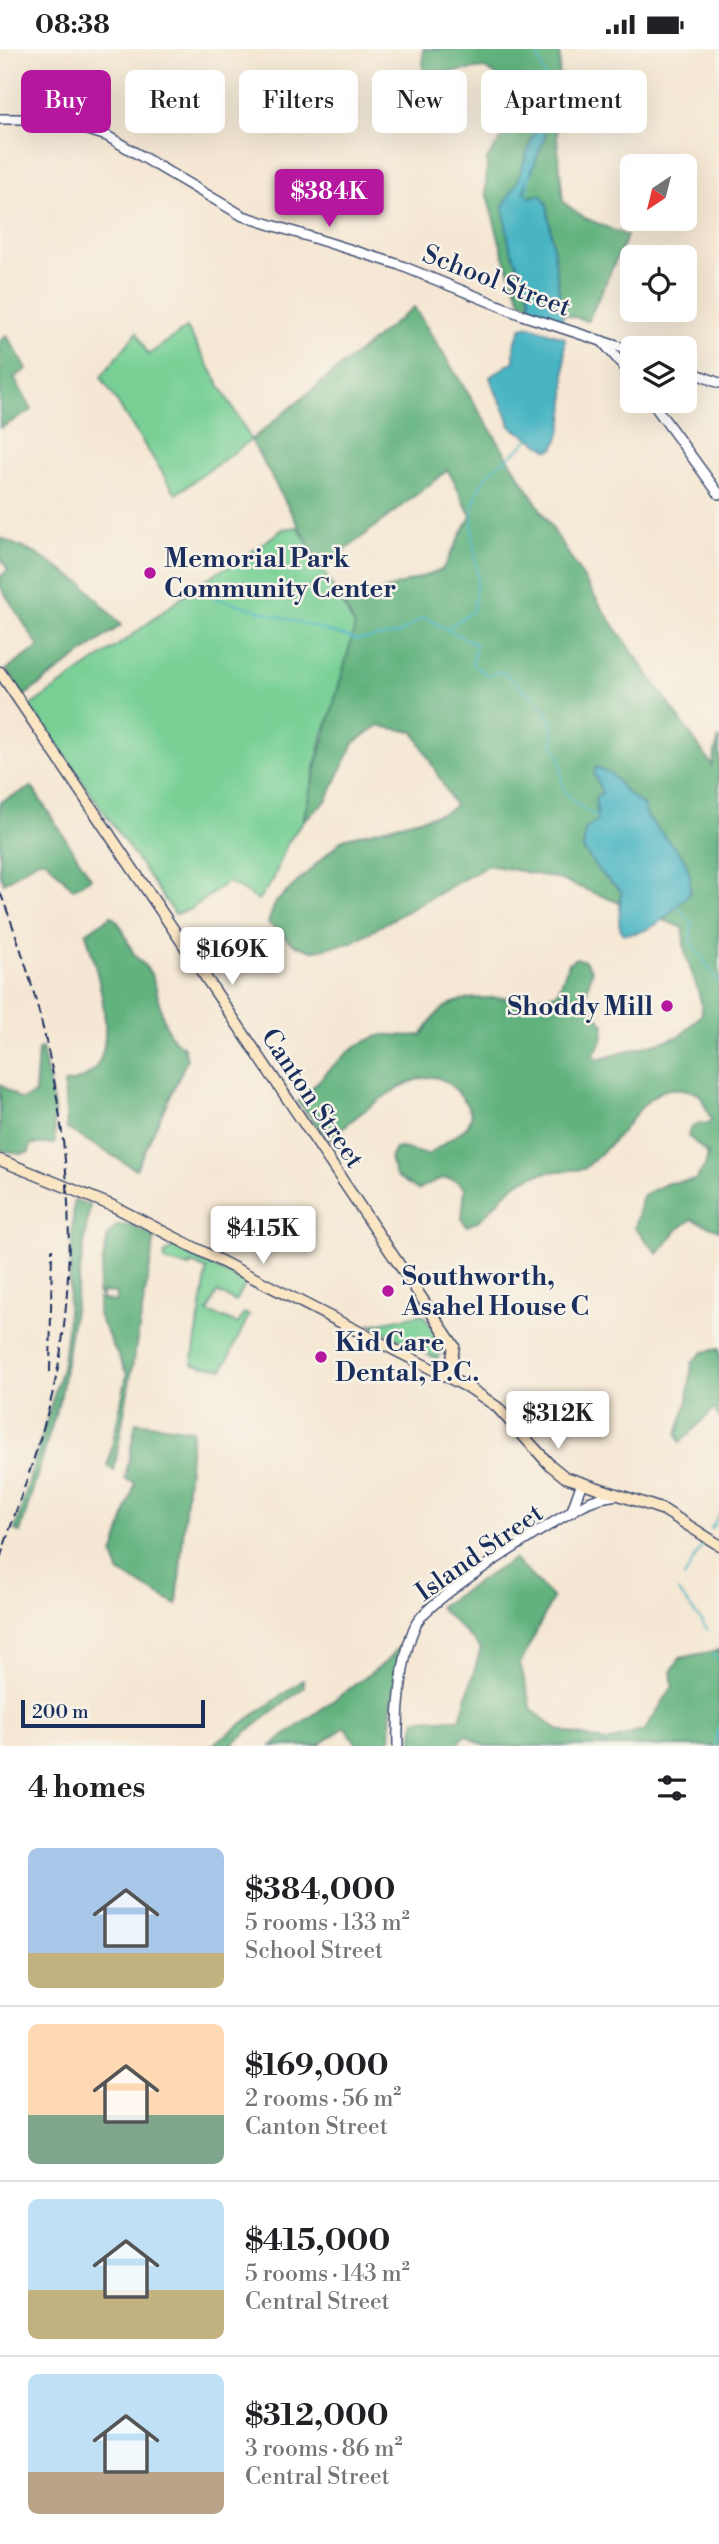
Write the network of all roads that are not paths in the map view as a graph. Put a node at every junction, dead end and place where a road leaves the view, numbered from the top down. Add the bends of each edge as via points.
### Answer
1 (0, 119) edge
2 (601, 340) junction
3 (620, 347) edge
4 (620, 362) edge
5 (697, 374) edge
6 (719, 383) edge
7 (660, 413) edge
8 (719, 494) edge
9 (0, 673) edge
10 (0, 1160) edge
11 (449, 1377) junction
12 (585, 1486) junction
13 (620, 1495) junction
14 (584, 1504) junction
15 (566, 1517) junction
16 (719, 1545) edge
17 (398, 1746) edge

1 - 2 street, School Street via 53,119 107,136 243,216 397,264 511,311
2 - 3 street, School Street
2 - 4 street
5 - 6 street
7 - 8 street
9 - 11 main road, Canton Street via 455,1349
10 - 11 main road via 113,1206
11 - 12 main road via 489,1400 554,1469
12 - 13 main road
12 - 14 street, Island Street
12 - 15 street, Island Street
13 - 14 street, Island Street
13 - 16 main road via 671,1513
14 - 15 street, Island Street
15 - 17 street, Island Street via 458,1586 419,1619 401,1693

